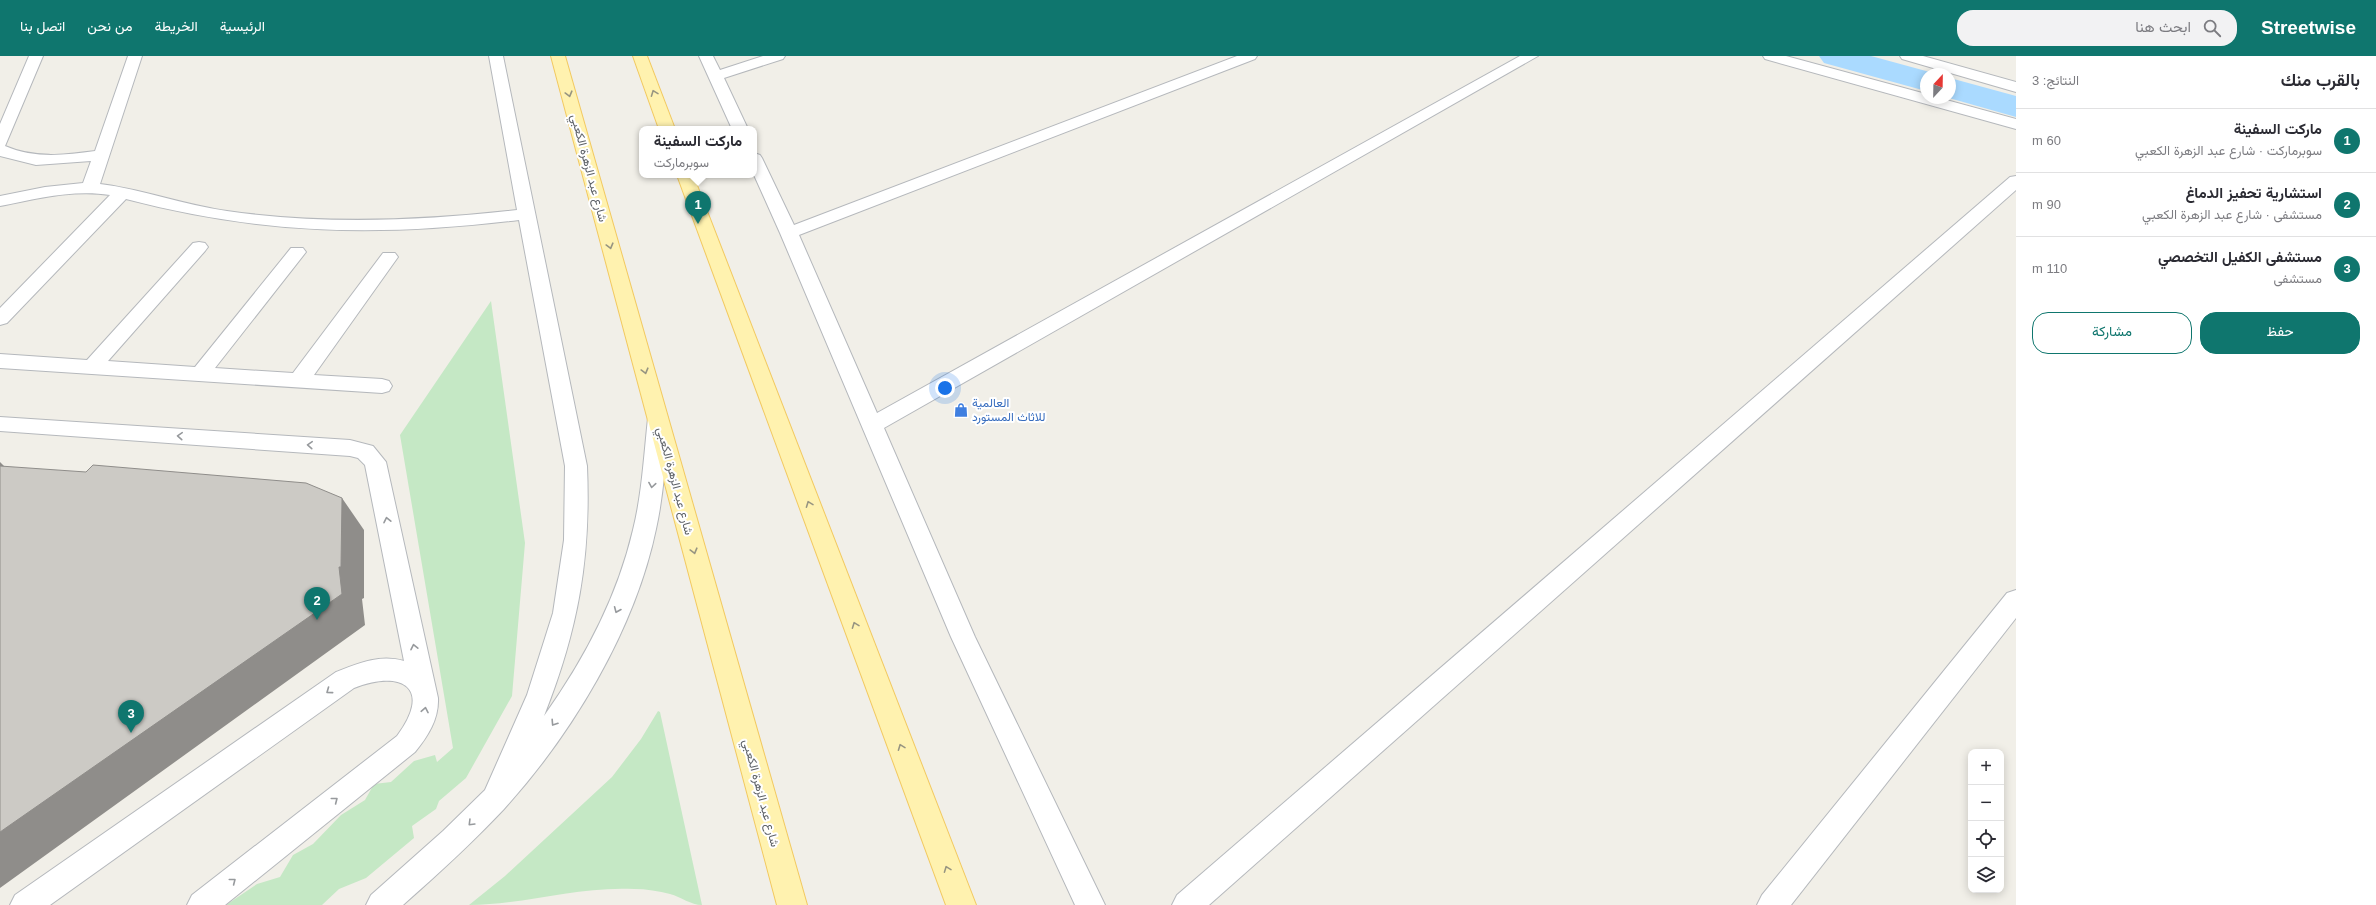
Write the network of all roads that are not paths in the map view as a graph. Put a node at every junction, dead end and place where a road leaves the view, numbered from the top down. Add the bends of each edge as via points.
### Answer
1 (36, 56) edge
2 (136, 56) edge
3 (496, 56) edge
4 (558, 56) edge
5 (640, 56) edge
6 (706, 56) edge
7 (778, 56) edge
8 (1250, 56) edge
9 (1531, 56) edge
10 (1770, 56) edge
11 (1907, 56) edge
12 (715, 76) junction
13 (2016, 87) edge
14 (2016, 124) edge
15 (667, 126) edge
16 (739, 126) edge
17 (0, 143) edge
18 (0, 150) edge
19 (101, 156) junction
20 (757, 164) edge
21 (686, 178) edge
22 (2016, 181) edge
23 (90, 188) junction
24 (123, 192) junction
25 (0, 201) edge
26 (527, 214) junction
27 (789, 233) junction
28 (199, 247) dead end
29 (297, 252) dead end
30 (389, 257) dead end
31 (0, 319) edge
32 (0, 361) edge
33 (92, 366) junction
34 (200, 374) junction
35 (299, 380) junction
36 (382, 386) dead end
37 (658, 418) junction
38 (0, 424) edge
39 (872, 424) junction
40 (2016, 600) edge
41 (422, 686) junction
42 (495, 799) junction
43 (25, 905) edge
44 (202, 905) edge
45 (381, 905) edge
46 (792, 905) edge
47 (961, 905) edge
48 (1090, 905) edge
49 (1188, 905) edge
50 (1772, 905) edge

1 - 17 street
2 - 19 street
3 - 26 street
4 -> 37 main road, شارع عبد الزهرة الكعبي
15 -> 5 main road
6 - 12 street
7 - 12 street
8 - 27 street
9 - 39 street
10 - 14 street
11 - 13 street
12 - 16 street
18 - 19 street via 8,155 26,159 60,160
19 - 23 street
20 - 27 street
47 -> 21 main road
22 - 49 street
23 - 24 street
23 - 25 street via 56,190
24 - 26 street via 211,214 319,225 403,225
24 - 31 street
26 - 42 street via 576,466 578,513 571,585 547,676 528,728
27 - 39 street
28 - 33 street
29 - 34 street
30 - 35 street
32 - 33 street
33 - 34 street
34 - 35 street
35 - 36 street
37 -> 42 street via 653,477 644,530 630,579 610,626 576,690 549,730
37 -> 46 main road, شارع عبد الزهرة الكعبي
41 -> 38 street via 375,462 365,452 350,448
39 - 48 street via 964,637
40 - 50 street
41 -> 43 street via 410,674 392,669 365,672 345,680
44 -> 41 street via 406,744 423,718 426,697
42 -> 45 street

